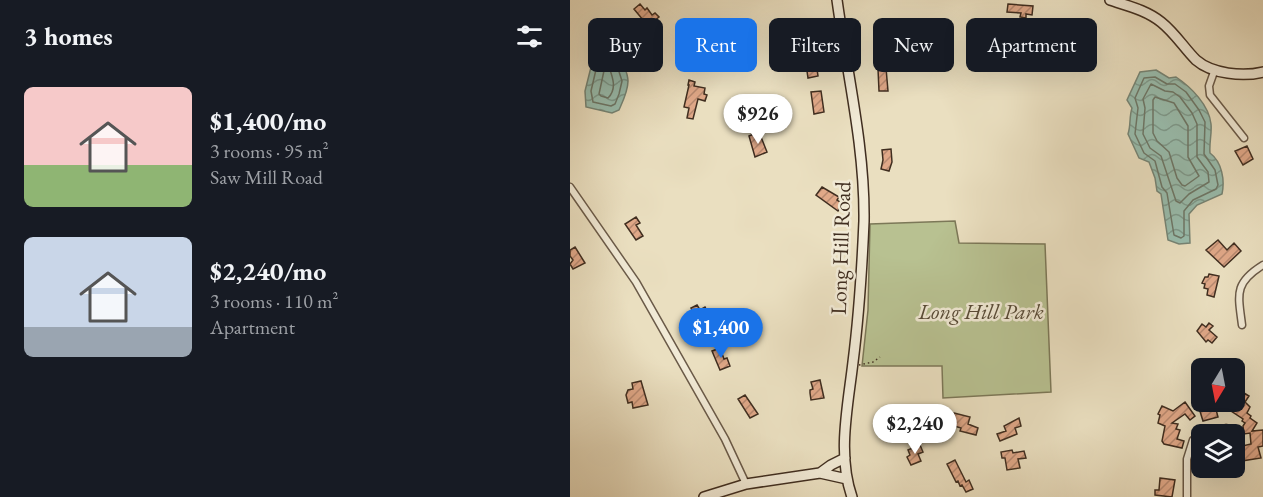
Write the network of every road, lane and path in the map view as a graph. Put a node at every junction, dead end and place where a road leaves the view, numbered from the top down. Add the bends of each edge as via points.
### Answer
1 (837, 0) edge
2 (1110, 0) edge
3 (1215, 69) junction
4 (1263, 72) edge
5 (1245, 138) dead end
6 (570, 187) edge
7 (1263, 265) edge
8 (1242, 325) dead end
9 (880, 357) dead end
10 (858, 366) dead end
11 (1191, 445) edge
12 (845, 458) junction
13 (820, 473) junction
14 (847, 479) junction
15 (746, 484) junction
16 (704, 497) edge
17 (852, 497) edge
18 (1187, 497) edge

1 - 12 street, Long Hill Road via 859,147 864,218
2 - 3 street via 1144,11 1162,23 1198,61
3 - 4 street via 1251,75
3 - 5 street via 1210,95
6 - 15 street via 636,282 725,439
7 - 8 street via 1245,278 1238,296
9 - 10 path
11 - 18 street
12 - 13 street
12 - 14 street, Long Hill Road
13 - 14 street
13 - 15 street
14 - 17 street, Long Hill Road
15 - 16 street

